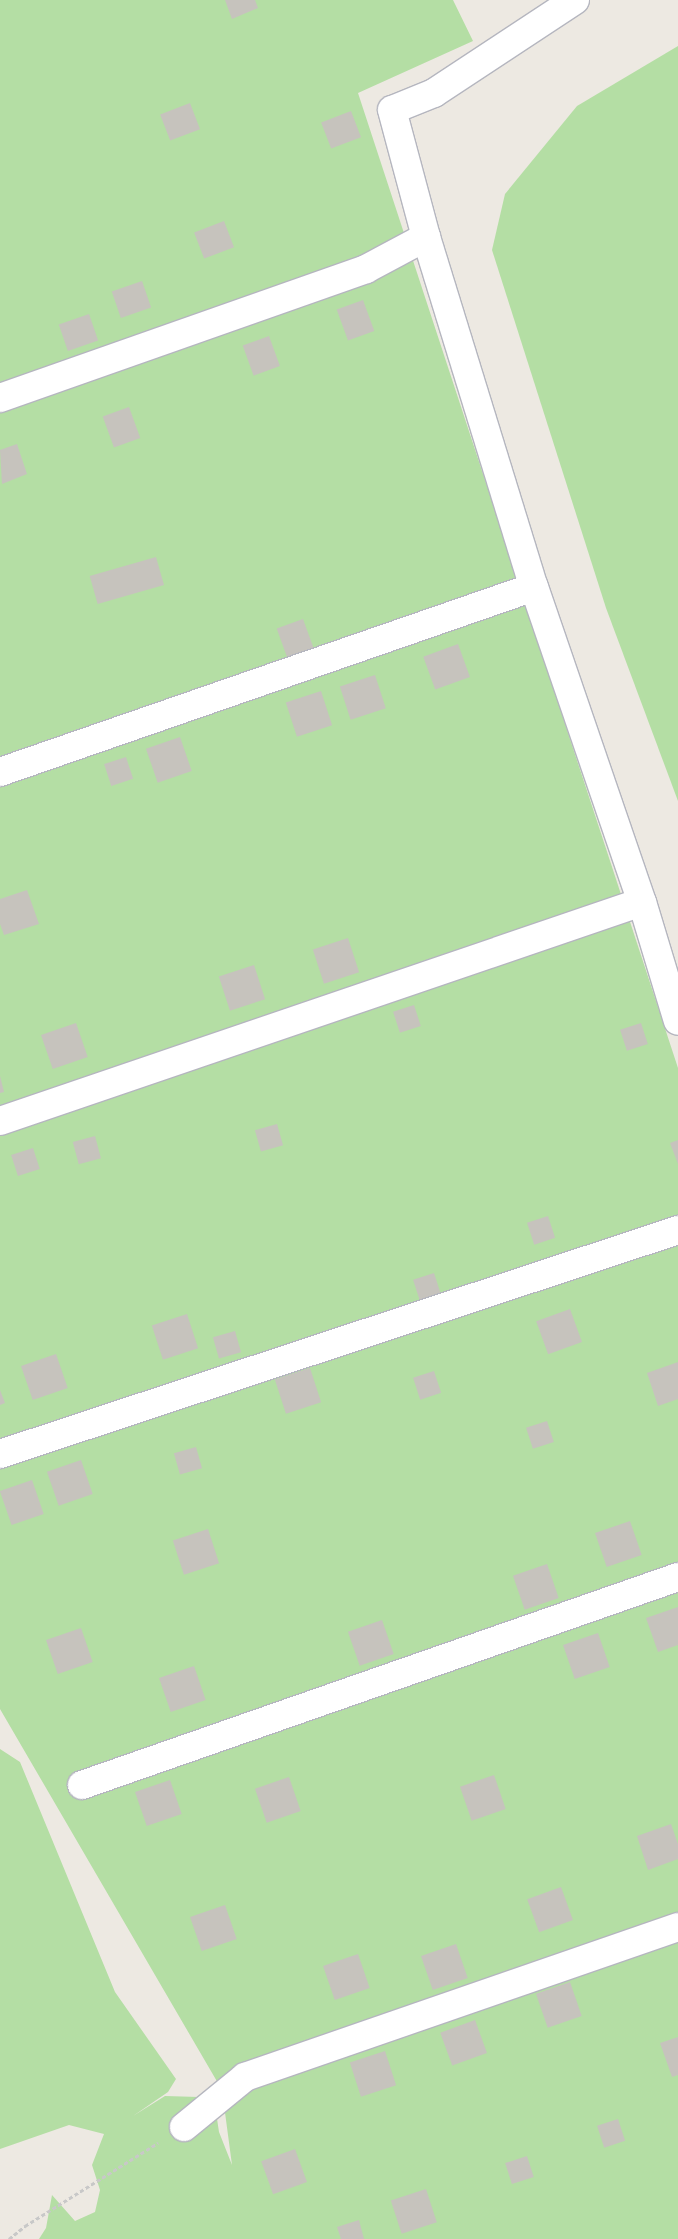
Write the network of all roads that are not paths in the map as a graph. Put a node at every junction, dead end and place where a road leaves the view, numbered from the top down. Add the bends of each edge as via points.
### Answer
1 (575, 0) edge
2 (426, 237) junction
3 (0, 398) edge
4 (534, 587) junction
5 (0, 772) edge
6 (642, 902) junction
7 (678, 1021) edge
8 (0, 1121) edge
9 (678, 1230) edge
10 (0, 1454) edge
11 (678, 1577) edge
12 (82, 1785) dead end
13 (678, 1927) edge
14 (184, 2127) road end

1 - 2 street via 434,93 392,110
2 - 3 street via 366,269
2 - 4 street
4 - 5 street
4 - 6 street
6 - 7 street
6 - 8 street
9 - 10 street
11 - 12 street
13 - 14 street via 245,2077

